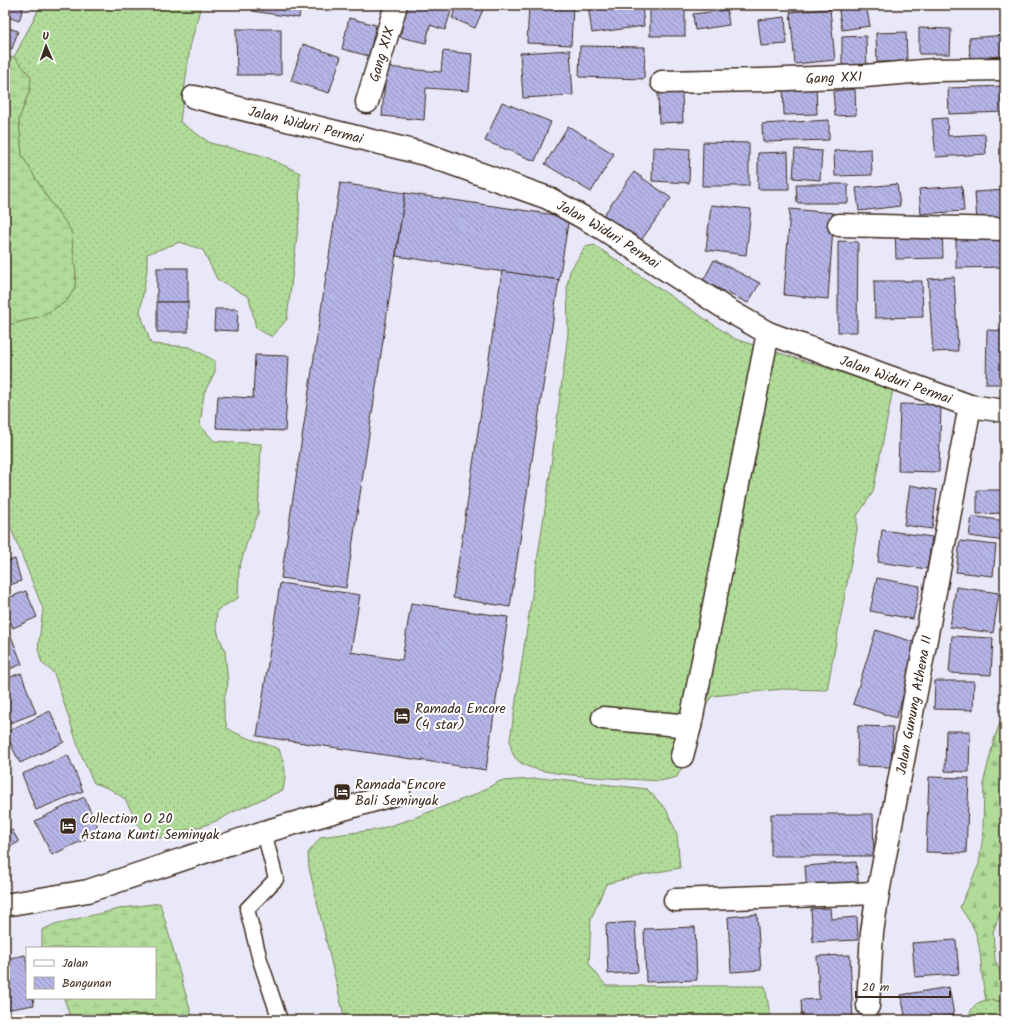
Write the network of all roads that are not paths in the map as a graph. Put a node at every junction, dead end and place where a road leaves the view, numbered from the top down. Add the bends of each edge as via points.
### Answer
1 (396, 5) edge
2 (1005, 69) edge
3 (662, 82) dead end
4 (194, 97) dead end
5 (367, 102) dead end
6 (839, 225) dead end
7 (1005, 229) edge
8 (768, 333) junction
9 (970, 406) junction
10 (1005, 411) edge
11 (603, 718) dead end
12 (690, 726) junction
13 (682, 756) dead end
14 (399, 793) dead end
15 (264, 832) junction
16 (878, 893) junction
17 (675, 900) dead end
18 (5, 905) edge
19 (868, 1006) dead end
20 (280, 1020) edge

1 - 5 street, Gang XIX
2 - 3 street, Gang XXI
4 - 8 street, Jalan Widuri Permai via 425,154 548,198 602,228
6 - 7 street
8 - 9 street, Jalan Widuri Permai
8 - 12 street
9 - 10 street, Jalan Widuri Permai
9 - 16 street, Jalan Gunung Athena II
11 - 12 street
12 - 13 street
14 - 15 street
15 - 18 street via 88,891
15 - 20 lane via 276,879 247,909 260,960
16 - 17 street
16 - 19 street, Jalan Gunung Athena II via 872,932

